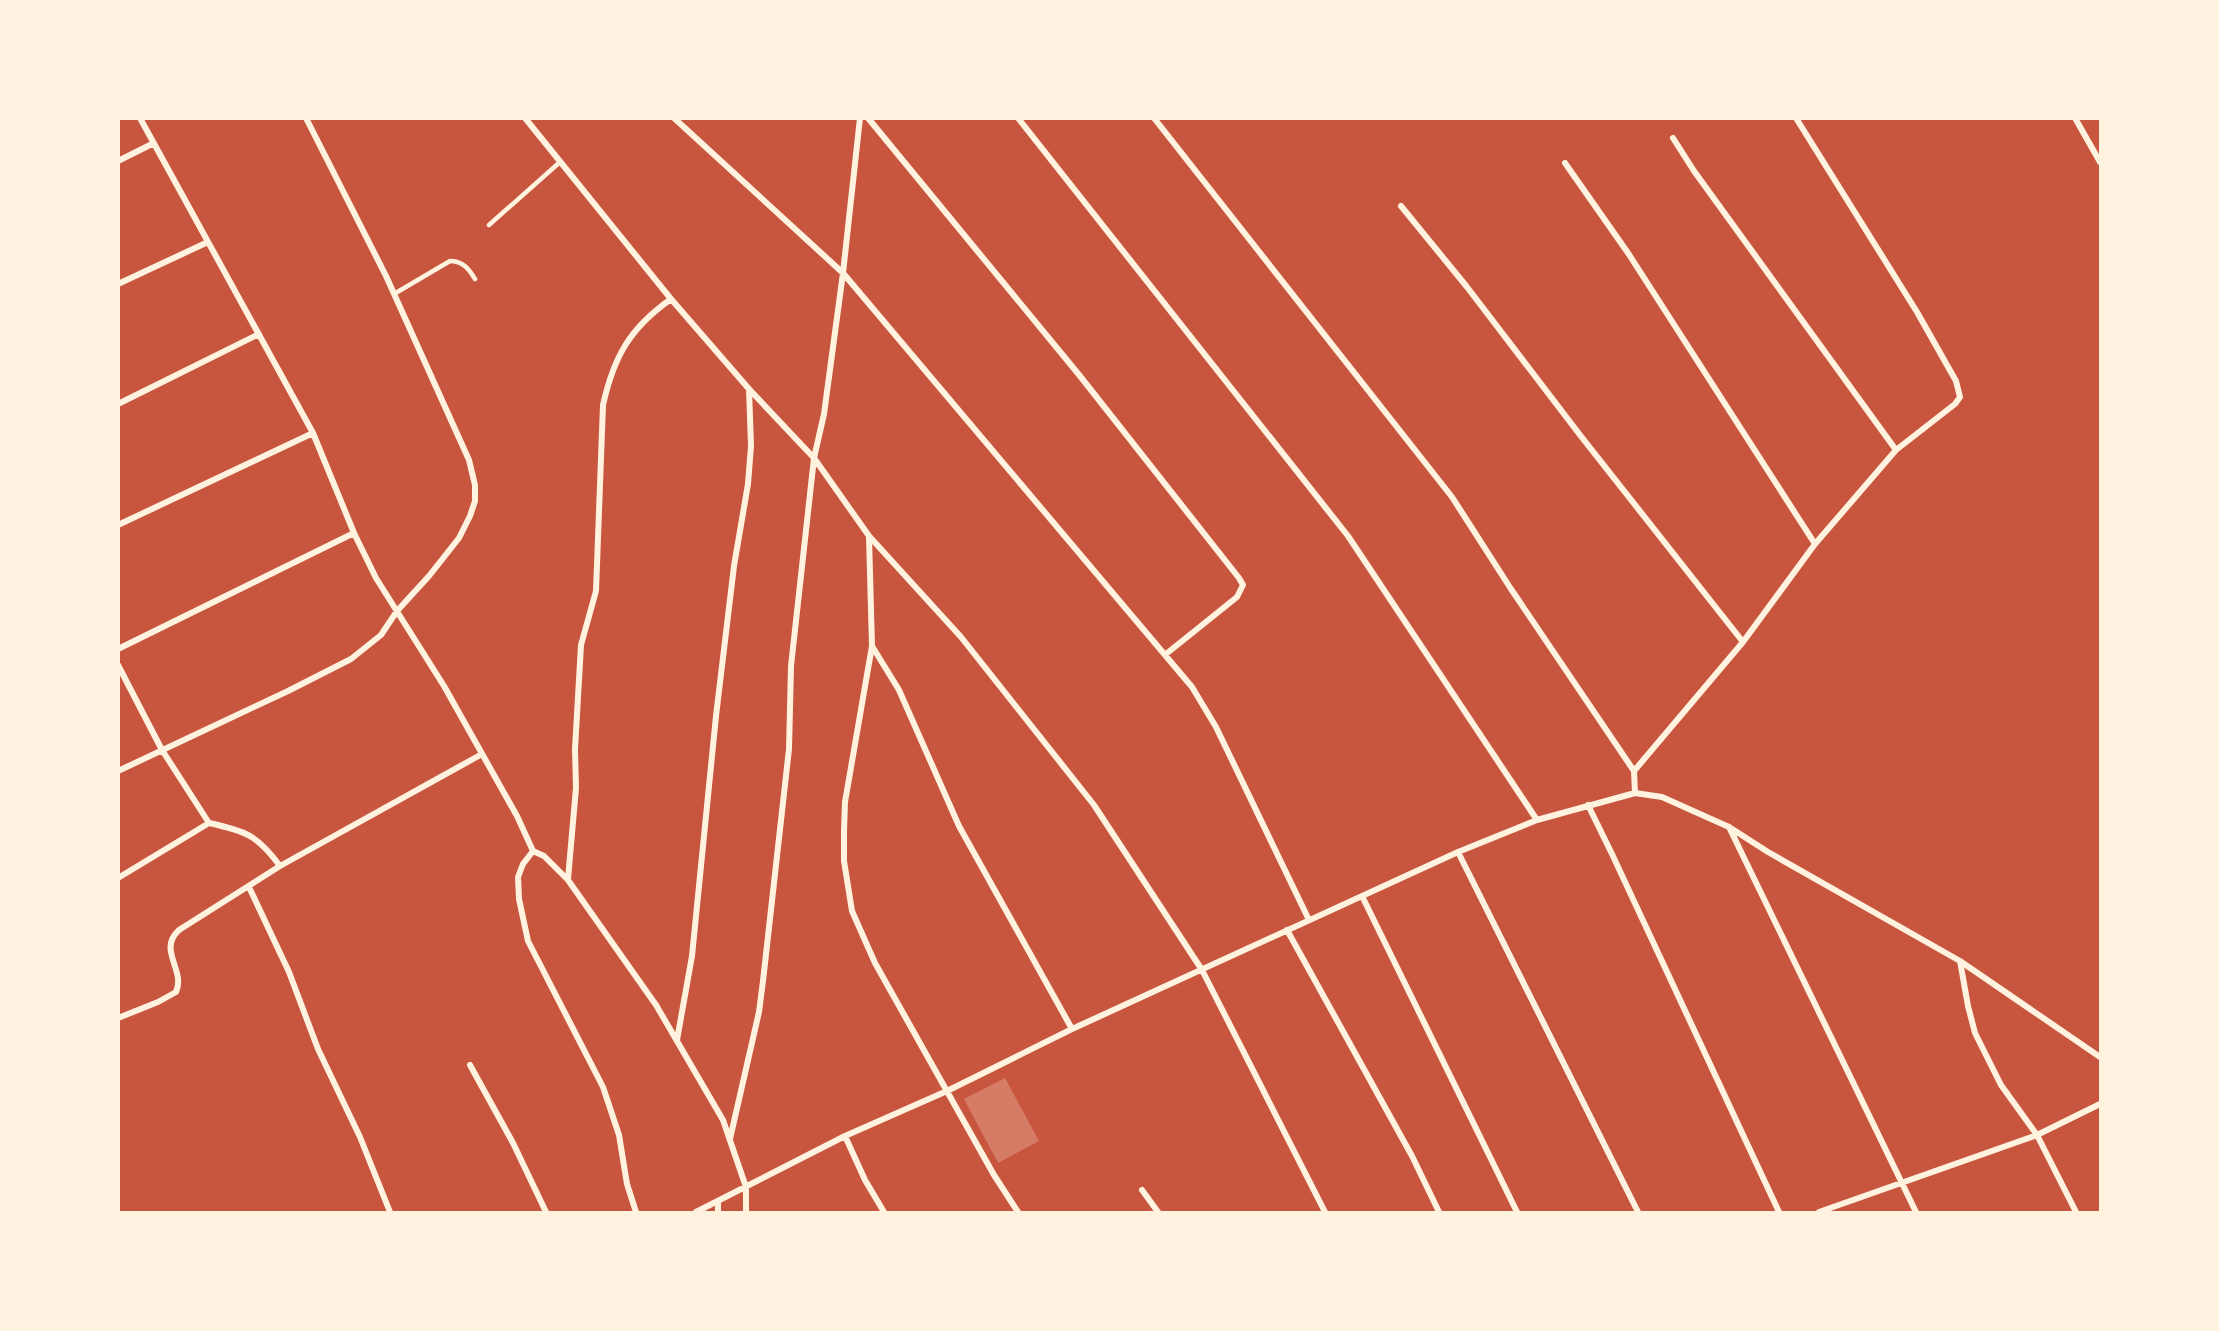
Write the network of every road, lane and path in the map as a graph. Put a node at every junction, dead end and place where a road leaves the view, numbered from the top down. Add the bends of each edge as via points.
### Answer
1 (140, 118) edge
2 (306, 118) edge
3 (525, 118) edge
4 (674, 118) edge
5 (860, 118) edge
6 (868, 118) edge
7 (1018, 118) edge
8 (1154, 118) edge
9 (1796, 118) edge
10 (2075, 118) edge
11 (1673, 138) dead end
12 (154, 143) junction
13 (118, 161) edge
14 (560, 162) junction
15 (2100, 162) edge
16 (1564, 164) dead end
17 (1401, 206) dead end
18 (489, 225) dead end
19 (208, 242) junction
20 (843, 273) junction
21 (475, 279) dead end
22 (118, 284) edge
23 (394, 294) junction
24 (671, 299) junction
25 (259, 334) junction
26 (749, 389) junction
27 (118, 404) edge
28 (313, 433) junction
29 (1896, 450) junction
30 (814, 458) junction
31 (118, 525) edge
32 (354, 533) junction
33 (869, 536) junction
34 (1815, 544) junction
35 (397, 610) junction
36 (1743, 642) junction
37 (872, 646) junction
38 (118, 649) edge
39 (1166, 654) junction
40 (118, 665) edge
41 (162, 750) junction
42 (482, 754) junction
43 (118, 771) edge
44 (1634, 771) junction
45 (1635, 794) junction
46 (1588, 805) junction
47 (1537, 820) junction
48 (209, 823) junction
49 (1729, 827) junction
50 (533, 851) junction
51 (1458, 852) junction
52 (280, 866) junction
53 (118, 878) edge
54 (568, 880) junction
55 (249, 887) junction
56 (1362, 896) junction
57 (1309, 920) junction
58 (1287, 930) junction
59 (1960, 961) junction
60 (1202, 970) junction
61 (118, 1018) edge
62 (1072, 1029) junction
63 (677, 1041) junction
64 (2100, 1057) edge
65 (470, 1065) dead end
66 (947, 1091) junction
67 (2100, 1104) edge
68 (2037, 1135) junction
69 (844, 1136) junction
70 (730, 1139) junction
71 (1902, 1184) junction
72 (746, 1187) junction
73 (1142, 1190) dead end
74 (718, 1201) junction
75 (390, 1212) edge
76 (546, 1212) edge
77 (636, 1212) edge
78 (696, 1212) edge
79 (718, 1212) edge
80 (746, 1212) edge
81 (884, 1212) edge
82 (1018, 1212) edge
83 (1158, 1212) edge
84 (1325, 1212) edge
85 (1439, 1212) edge
86 (1517, 1212) edge
87 (1638, 1212) edge
88 (1779, 1212) edge
89 (1820, 1212) edge
90 (1916, 1212) edge
91 (2076, 1212) edge

1 - 12 street
2 - 23 street
3 - 14 street
4 - 20 street
5 - 20 street
6 - 39 street via 1080,376 1243,585 1237,597
7 - 47 street via 1348,536
8 - 44 street via 1452,497
9 - 29 street via 1917,312 1960,394 1959,402
10 - 15 street
11 - 29 street
12 - 13 street
12 - 19 street
14 - 18 lane
14 - 24 street
16 - 34 street via 1628,253
17 - 36 street
19 - 22 street
19 - 25 street
20 - 30 street via 824,414
20 - 39 street
21 - 23 lane via 468,267 450,261
23 - 35 street via 469,460 475,485 475,501 459,538
24 - 26 street
24 - 54 street via 632,335 609,377 603,405 596,591 581,645
25 - 27 street
25 - 28 street
26 - 30 street
26 - 63 street via 748,484 717,705 692,957
28 - 31 street
28 - 32 street
29 - 34 street
30 - 33 street
30 - 70 street via 791,666 789,749 763,981
32 - 35 street
32 - 38 street
33 - 37 street
33 - 60 street via 961,637 1066,768
34 - 36 street
35 - 41 street via 381,635 351,659
35 - 42 street
36 - 44 street
37 - 62 street via 899,690 959,826
37 - 66 street via 845,802 844,861 852,911 875,963
39 - 57 street via 1216,726
40 - 41 street
41 - 43 street
41 - 48 street
42 - 50 street
42 - 52 street
44 - 45 street
45 - 46 street
45 - 49 street via 1662,797
46 - 47 street
46 - 88 street
47 - 51 street
48 - 52 street via 250,834
48 - 53 street
49 - 59 street
49 - 71 street
50 - 54 street via 544,856
50 - 77 street via 518,877 528,941 603,1087 619,1135
51 - 56 street
51 - 87 street
52 - 55 street
54 - 63 street
55 - 61 street via 179,930 173,938 170,948 179,982 176,992
55 - 75 street
56 - 57 street
56 - 86 street
57 - 58 street
58 - 60 street
58 - 85 street
59 - 64 street
59 - 68 street via 1976,1034 2001,1085
60 - 62 street
60 - 84 street
62 - 66 street
63 - 70 street
65 - 76 street
66 - 69 street
66 - 82 street
67 - 68 street
68 - 71 street
68 - 91 street
69 - 72 street
69 - 81 street
70 - 72 street
71 - 89 street
71 - 90 street
72 - 74 street
72 - 80 street
73 - 83 street
74 - 78 street
74 - 79 street

